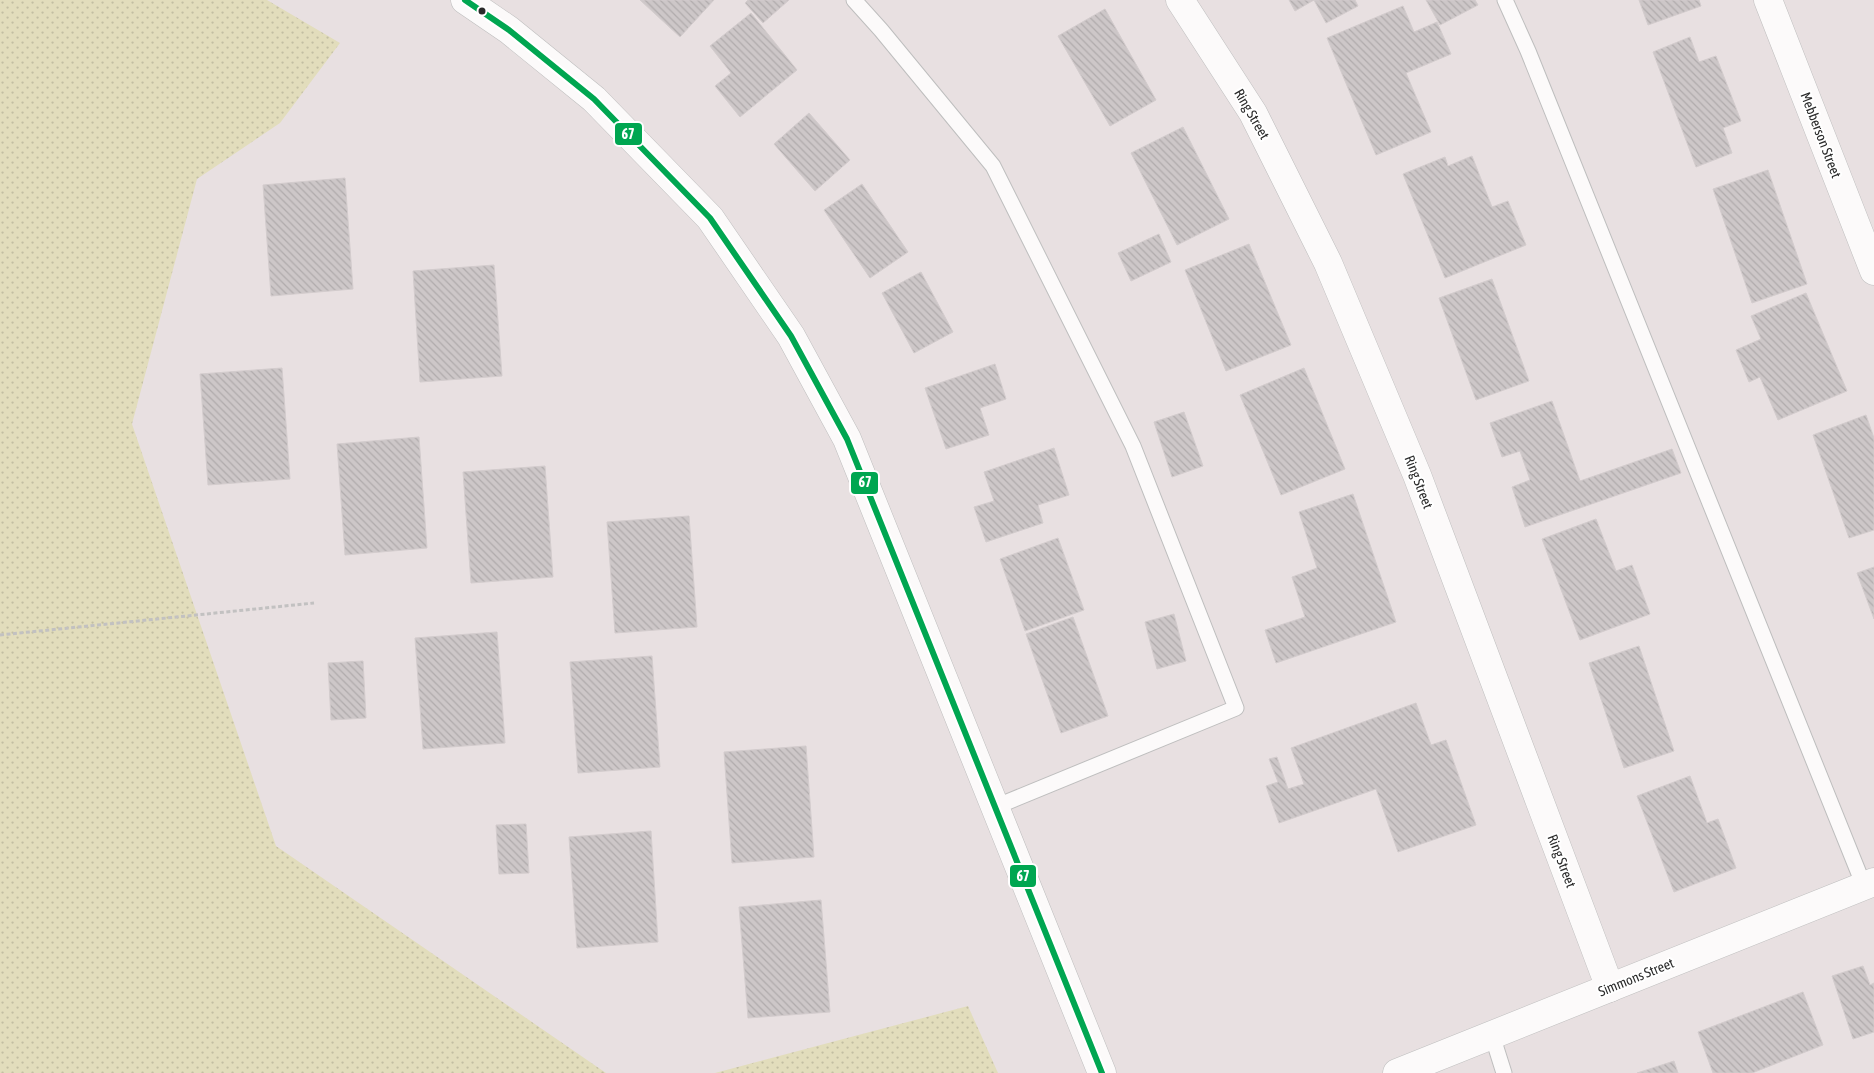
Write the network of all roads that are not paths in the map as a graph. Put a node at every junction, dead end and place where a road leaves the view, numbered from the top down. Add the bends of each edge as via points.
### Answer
1 (465, 0) edge
2 (854, 0) edge
3 (1180, 0) edge
4 (1505, 0) edge
5 (1768, 0) edge
6 (1874, 271) edge
7 (995, 807) junction
8 (1869, 884) edge
9 (1610, 988) junction
10 (1492, 1035) junction
11 (1102, 1073) edge
12 (1397, 1073) edge
13 (1504, 1073) edge

1 - 7 street via 509,30 594,99 710,218 791,336 847,439
2 - 7 lane via 993,166 1133,446 1236,708
3 - 9 street, Ring Street via 1253,112 1328,263 1417,476
4 - 8 lane
5 - 6 street, Mebberson Street
7 - 11 street
8 - 9 street, Simmons Street
9 - 10 street, Simmons Street
10 - 12 street, Simmons Street
10 - 13 lane

